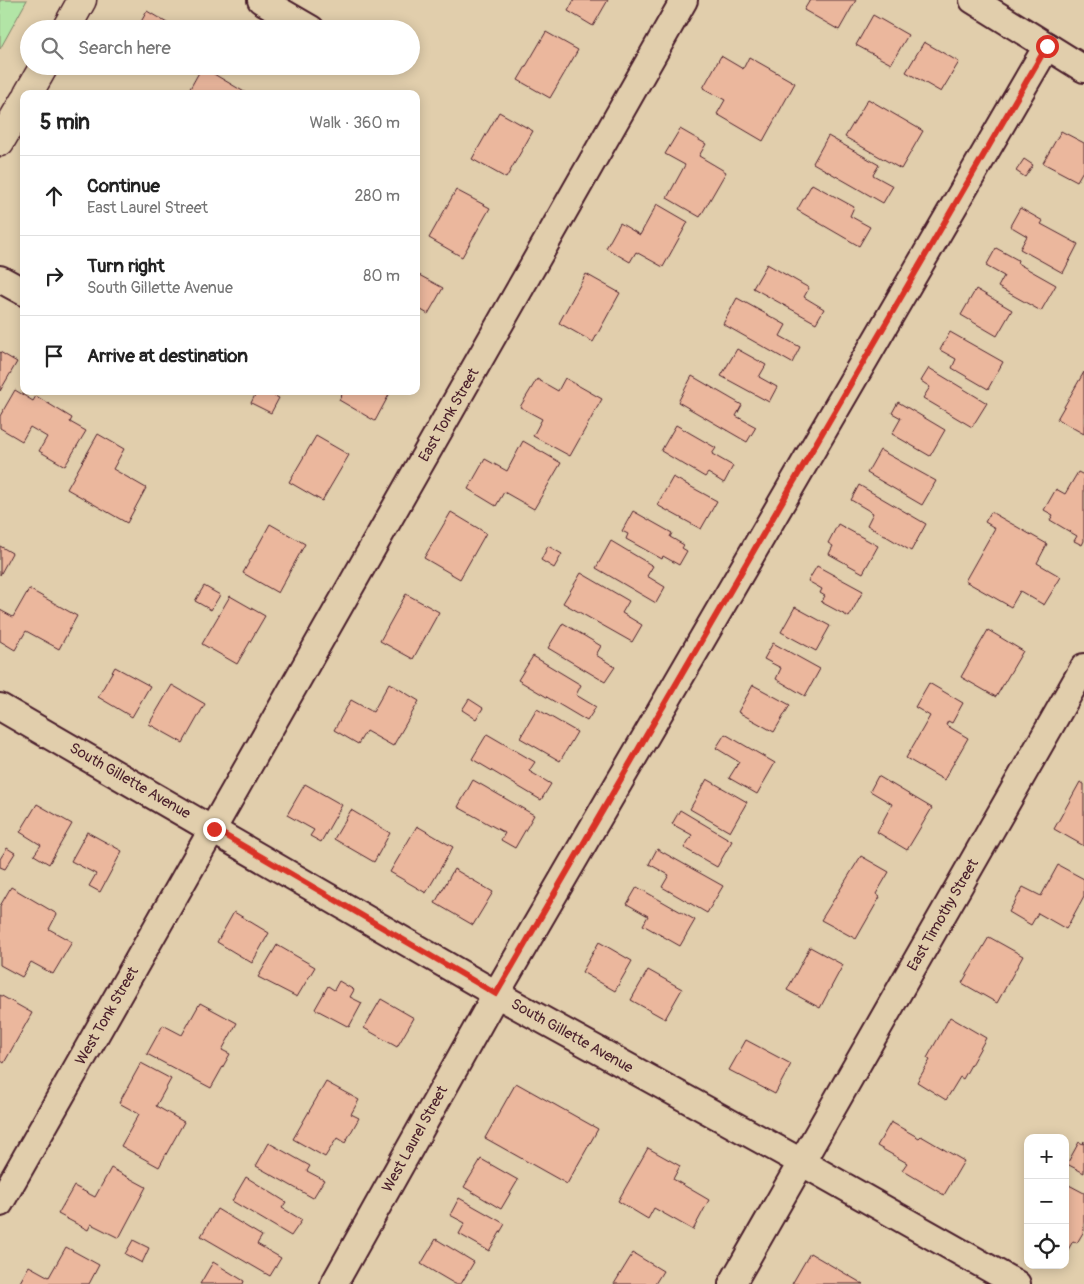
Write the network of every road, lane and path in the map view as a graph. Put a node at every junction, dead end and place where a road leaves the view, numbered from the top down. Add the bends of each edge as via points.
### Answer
1 (82, 0) edge
2 (261, 0) edge
3 (684, 0) edge
4 (973, 0) edge
5 (71, 20) edge
6 (295, 20) edge
7 (1047, 46) junction
8 (1084, 69) edge
9 (39, 75) edge
10 (30, 90) edge
11 (20, 108) edge
12 (0, 142) edge
13 (0, 279) edge
14 (20, 290) edge
15 (1084, 667) edge
16 (0, 707) edge
17 (214, 829) junction
18 (496, 994) junction
19 (801, 1162) junction
20 (0, 1203) edge
21 (334, 1284) edge
22 (732, 1284) edge
23 (1017, 1284) edge

1 - 5 main road
2 - 6 street
3 - 17 street, East Tonk Street
4 - 7 street
7 - 8 street
7 - 18 street, West Laurel Street
9 - 10 main road
11 - 12 main road
13 - 14 street
15 - 19 street, East Timothy Street
16 - 17 street, South Gillette Avenue
17 - 18 street, South Gillette Avenue
17 - 20 street, West Tonk Street
18 - 19 street, South Gillette Avenue
18 - 21 street, West Laurel Street
19 - 22 street, East Timothy Street
19 - 23 street, South Gillette Avenue

